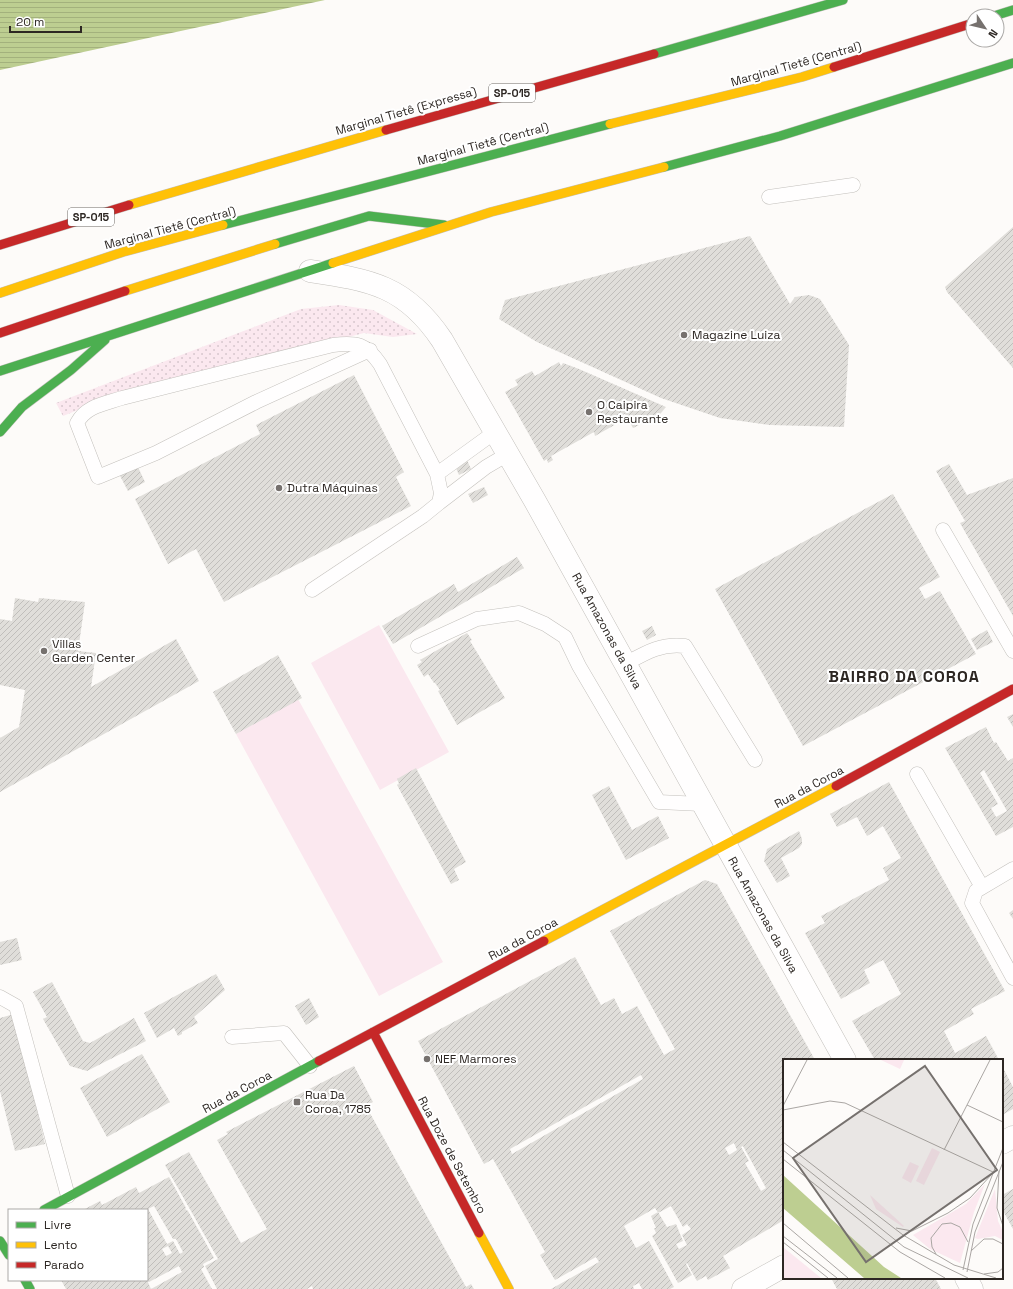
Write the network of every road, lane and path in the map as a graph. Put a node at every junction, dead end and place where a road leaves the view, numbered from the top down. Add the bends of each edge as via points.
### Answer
1 (843, 0) edge
2 (965, 26) edge
3 (1013, 63) edge
4 (853, 185) dead end
5 (769, 197) dead end
6 (450, 225) junction
7 (0, 245) edge
8 (310, 271) junction
9 (0, 293) edge
10 (0, 334) edge
11 (111, 335) junction
12 (370, 350) junction
13 (0, 371) edge
14 (0, 432) edge
15 (495, 432) junction
16 (508, 454) junction
17 (437, 474) junction
18 (439, 503) junction
19 (943, 530) dead end
20 (312, 590) dead end
21 (418, 646) dead end
22 (1013, 651) edge
23 (625, 664) junction
24 (1013, 688) edge
25 (754, 760) dead end
26 (917, 774) dead end
27 (702, 804) junction
28 (725, 846) junction
29 (1013, 869) edge
30 (982, 887) junction
31 (1013, 978) edge
32 (0, 997) edge
33 (373, 1032) junction
34 (232, 1037) dead end
35 (844, 1059) edge
36 (310, 1066) junction
37 (1013, 1137) edge
38 (1003, 1142) edge
39 (68, 1196) junction
40 (46, 1209) edge
41 (783, 1267) edge
42 (967, 1279) edge
43 (509, 1289) edge
44 (743, 1289) edge
45 (972, 1289) edge

1 - 7 main road, Marginal Tietê (Expressa) / SP-015 via 182,188
2 - 9 main road, Marginal Tietê (Central) via 802,77 559,136 123,252
3 - 6 main road via 780,136
4 - 5 lane
6 - 8 main road
6 - 10 main road via 368,216 188,270
8 - 11 main road
8 - 15 street, Rua Amazonas da Silva via 378,284 407,300 429,320
11 - 13 main road
11 - 14 main road via 71,370 22,406
12 - 12 lane via 256,402 156,453 98,477 77,423 82,414 92,408 122,398 333,345 347,343
12 - 17 lane via 380,364
15 - 16 street, Rua Amazonas da Silva
15 - 17 lane
16 - 18 lane via 486,467
16 - 23 street, Rua Amazonas da Silva
17 - 18 lane via 441,493
18 - 20 lane
19 - 22 lane
21 - 27 lane via 477,619 519,613 545,624 565,637 583,673 659,802
23 - 25 lane via 652,649 673,645 685,646
23 - 27 street, Rua Amazonas da Silva
24 - 28 main road, Rua da Coroa
26 - 30 lane
27 - 28 street, Rua Amazonas da Silva
28 - 33 main road, Rua da Coroa
28 - 35 street, Rua Amazonas da Silva
29 - 30 lane
30 - 31 lane via 973,897 974,910
32 - 39 lane via 16,1006
33 - 36 main road, Rua da Coroa
33 - 43 main road, Rua Doze de Setembro
34 - 36 lane via 284,1032
36 - 39 main road, Rua da Coroa
37 - 38 street
39 - 40 main road, Rua da Coroa
41 - 44 street
42 - 45 street

